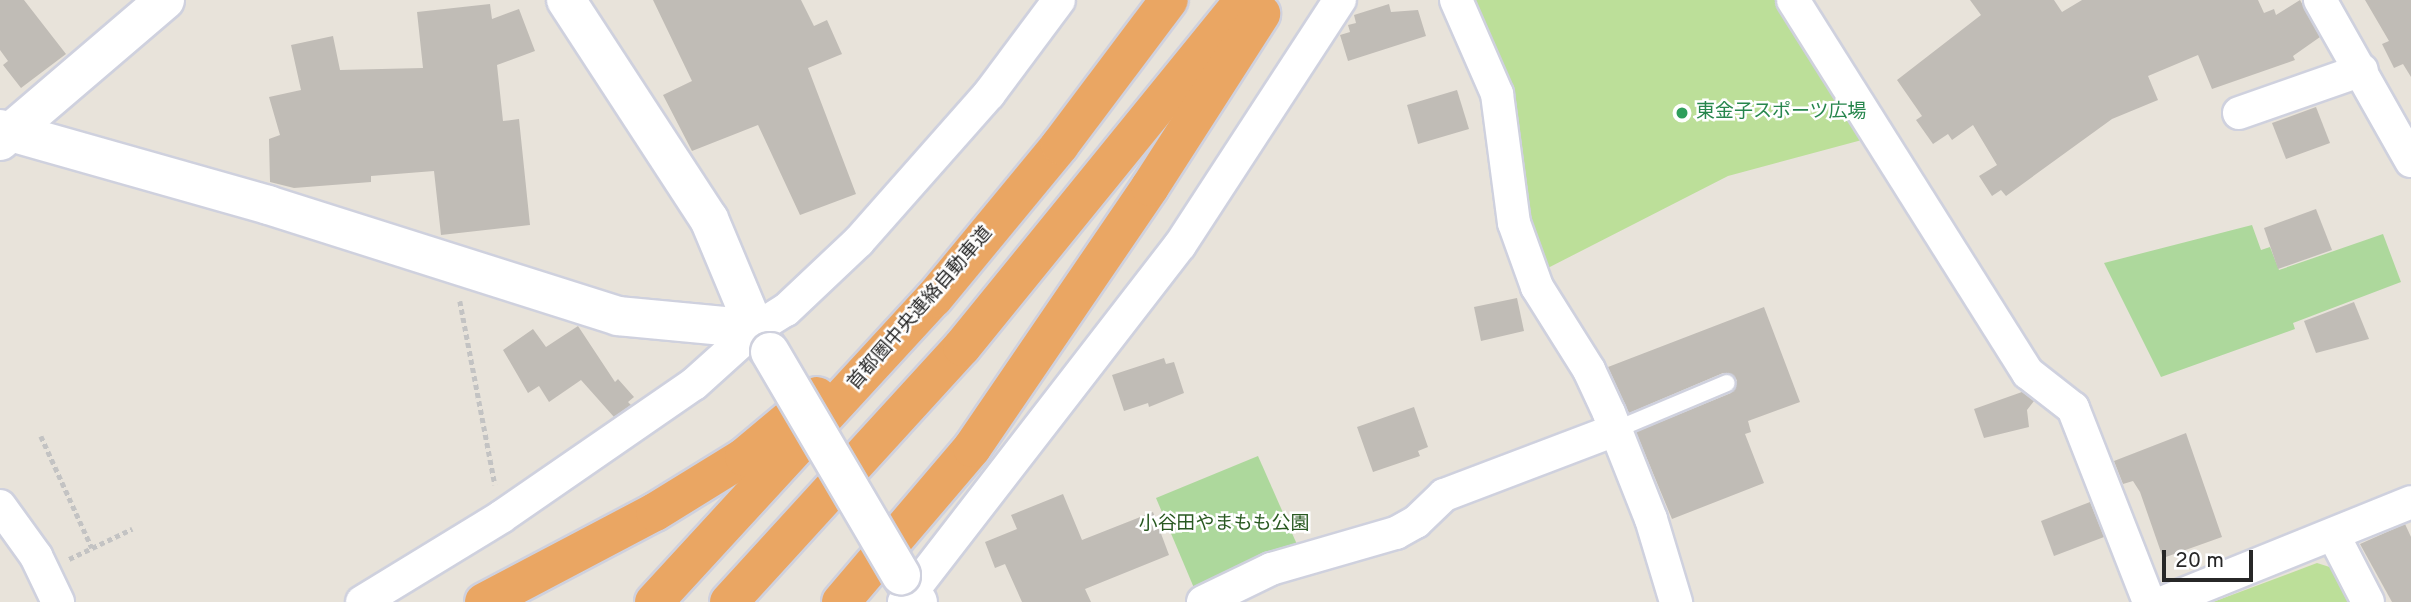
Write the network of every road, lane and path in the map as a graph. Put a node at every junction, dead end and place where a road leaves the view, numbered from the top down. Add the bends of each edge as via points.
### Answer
1 (164, 0) edge
2 (566, 0) edge
3 (1059, 0) edge
4 (1169, 0) edge
5 (1244, 0) edge
6 (1270, 0) edge
7 (1340, 0) edge
8 (1456, 0) edge
9 (1793, 0) edge
10 (2320, 0) edge
11 (2362, 70) junction
12 (2239, 113) dead end
13 (4, 134) edge
14 (2411, 161) edge
15 (452, 261) junction
16 (934, 298) junction
17 (762, 341) junction
18 (1727, 383) dead end
19 (1615, 430) junction
20 (41, 436) dead end
21 (2411, 502) edge
22 (0, 506) edge
23 (501, 517) junction
24 (132, 529) dead end
25 (2334, 536) junction
26 (92, 548) junction
27 (43, 572) junction
28 (909, 593) edge
29 (58, 602) edge
30 (362, 602) edge
31 (484, 602) edge
32 (654, 602) edge
33 (729, 602) edge
34 (841, 602) edge
35 (1203, 602) edge
36 (1676, 602) edge
37 (2149, 602) edge
38 (2164, 602) edge
39 (2368, 602) edge

1 - 13 street
2 - 17 street via 709,219
3 - 17 street via 989,94 859,241 786,310
4 - 16 highway, 首都圏中央連絡自動車道 via 1060,145
5 - 33 highway via 962,347
6 - 34 highway via 1150,187 972,448
7 - 28 street via 1180,245
8 - 19 street via 1497,94 1514,223 1537,287 1589,370
9 - 37 street via 2028,373 2073,408
10 - 11 street
11 - 12 street
11 - 14 street
13 - 15 street
15 - 17 street via 618,316
15 - 23 path
16 - 31 highway via 744,457 655,512
16 - 32 highway, 首都圏中央連絡自動車道
17 - 23 street
17 - 28 street, bridge
18 - 19 lane
19 - 35 street via 1444,495 1416,522 1396,533 1271,569
19 - 36 street via 1651,519
20 - 26 path
21 - 25 street
22 - 27 street
23 - 30 street
24 - 26 path
25 - 38 street
25 - 39 street
26 - 27 path
27 - 29 street

